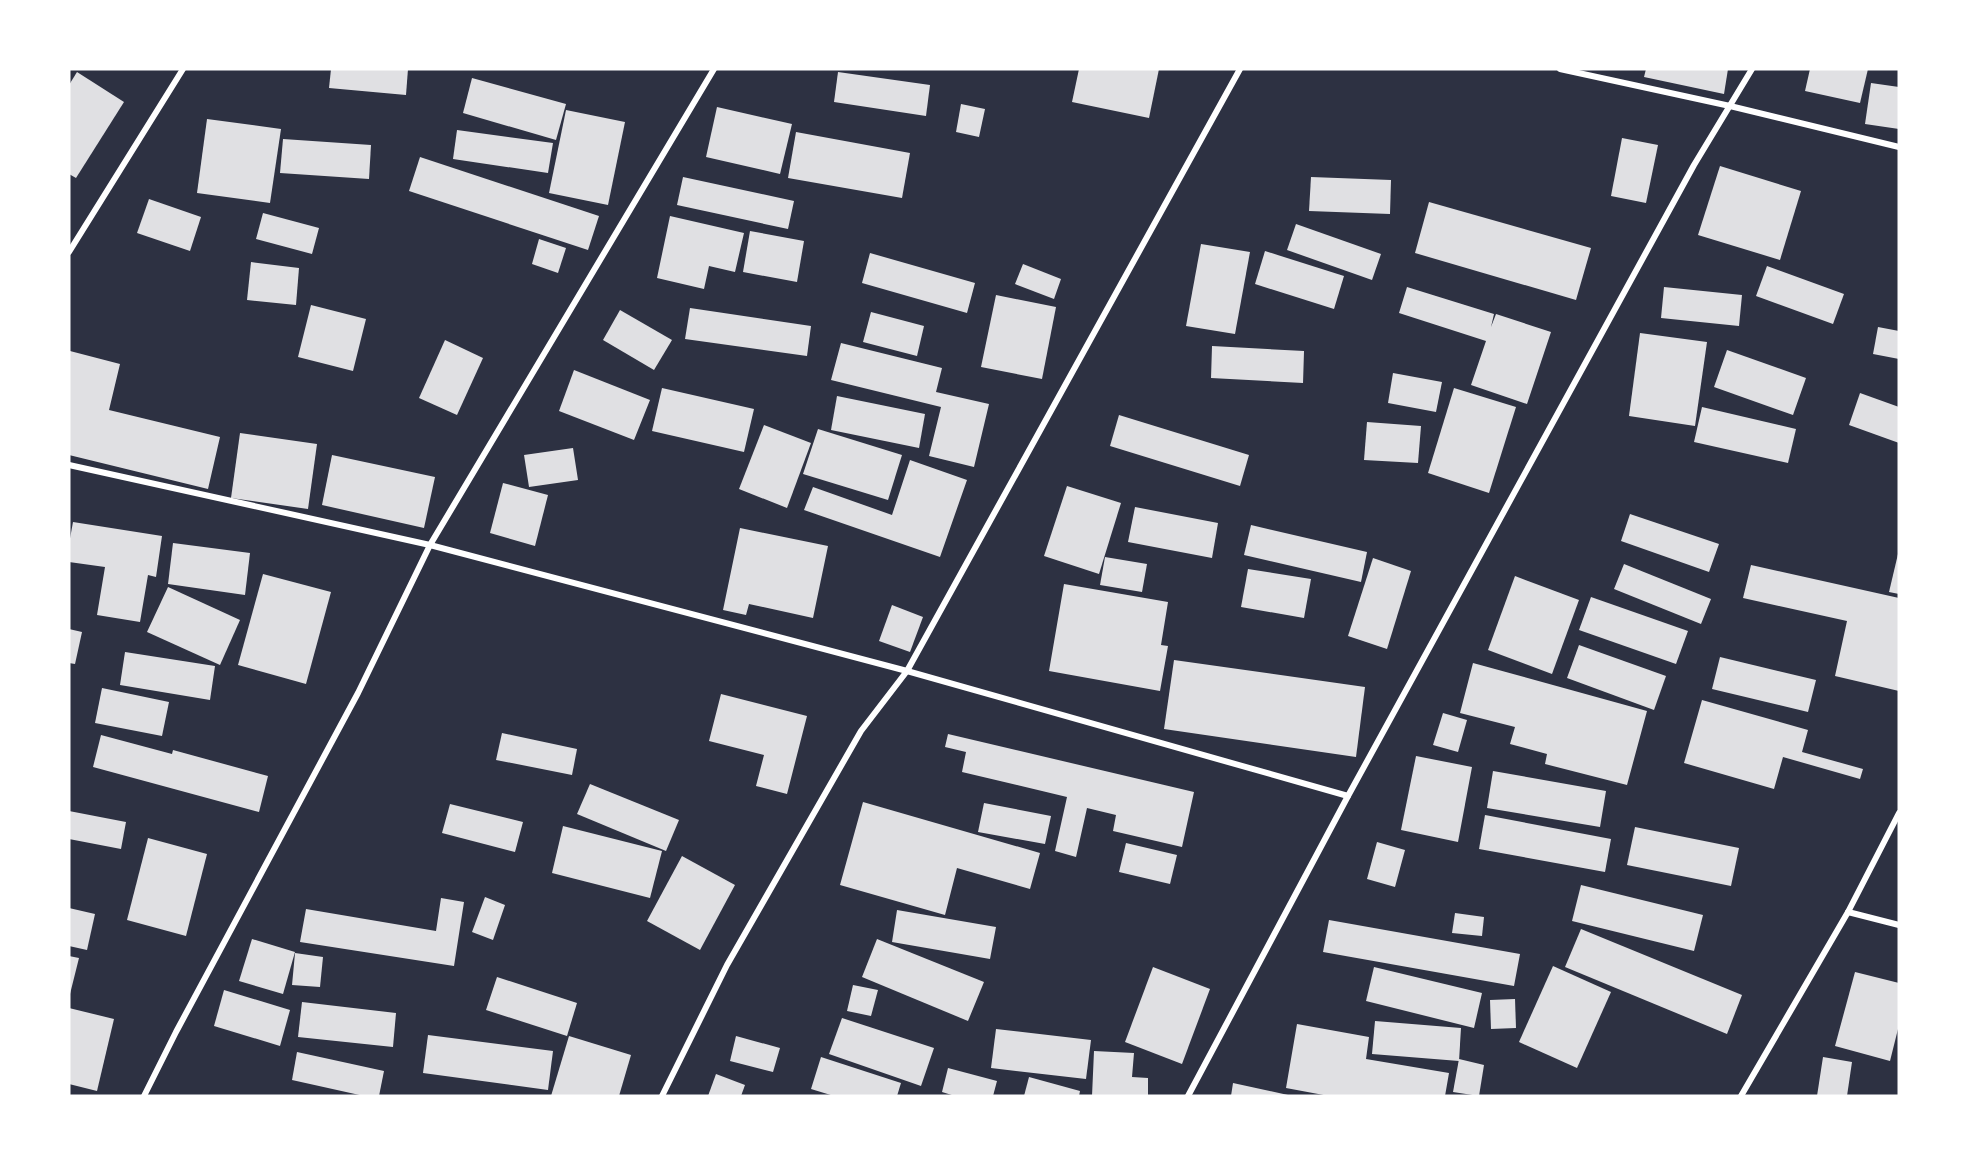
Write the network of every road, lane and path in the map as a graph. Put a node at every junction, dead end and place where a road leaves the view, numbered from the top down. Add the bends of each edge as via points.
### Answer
1 (183, 69) edge
2 (714, 69) edge
3 (1240, 69) edge
4 (1560, 69) edge
5 (1752, 69) edge
6 (1730, 106) junction
7 (1899, 147) edge
8 (69, 252) edge
9 (69, 465) edge
10 (430, 545) junction
11 (907, 671) junction
12 (1348, 796) junction
13 (1899, 813) edge
14 (1848, 912) junction
15 (1899, 925) edge
16 (144, 1096) edge
17 (662, 1096) edge
18 (1188, 1096) edge
19 (1741, 1096) edge

1 - 8 street
2 - 10 street
3 - 11 street
4 - 6 street
5 - 6 street
6 - 7 street
6 - 12 street
9 - 10 street
10 - 11 street
10 - 16 street via 358,693
11 - 12 street
11 - 17 street via 861,731 727,965
12 - 18 street
13 - 14 street
14 - 15 street
14 - 19 street

